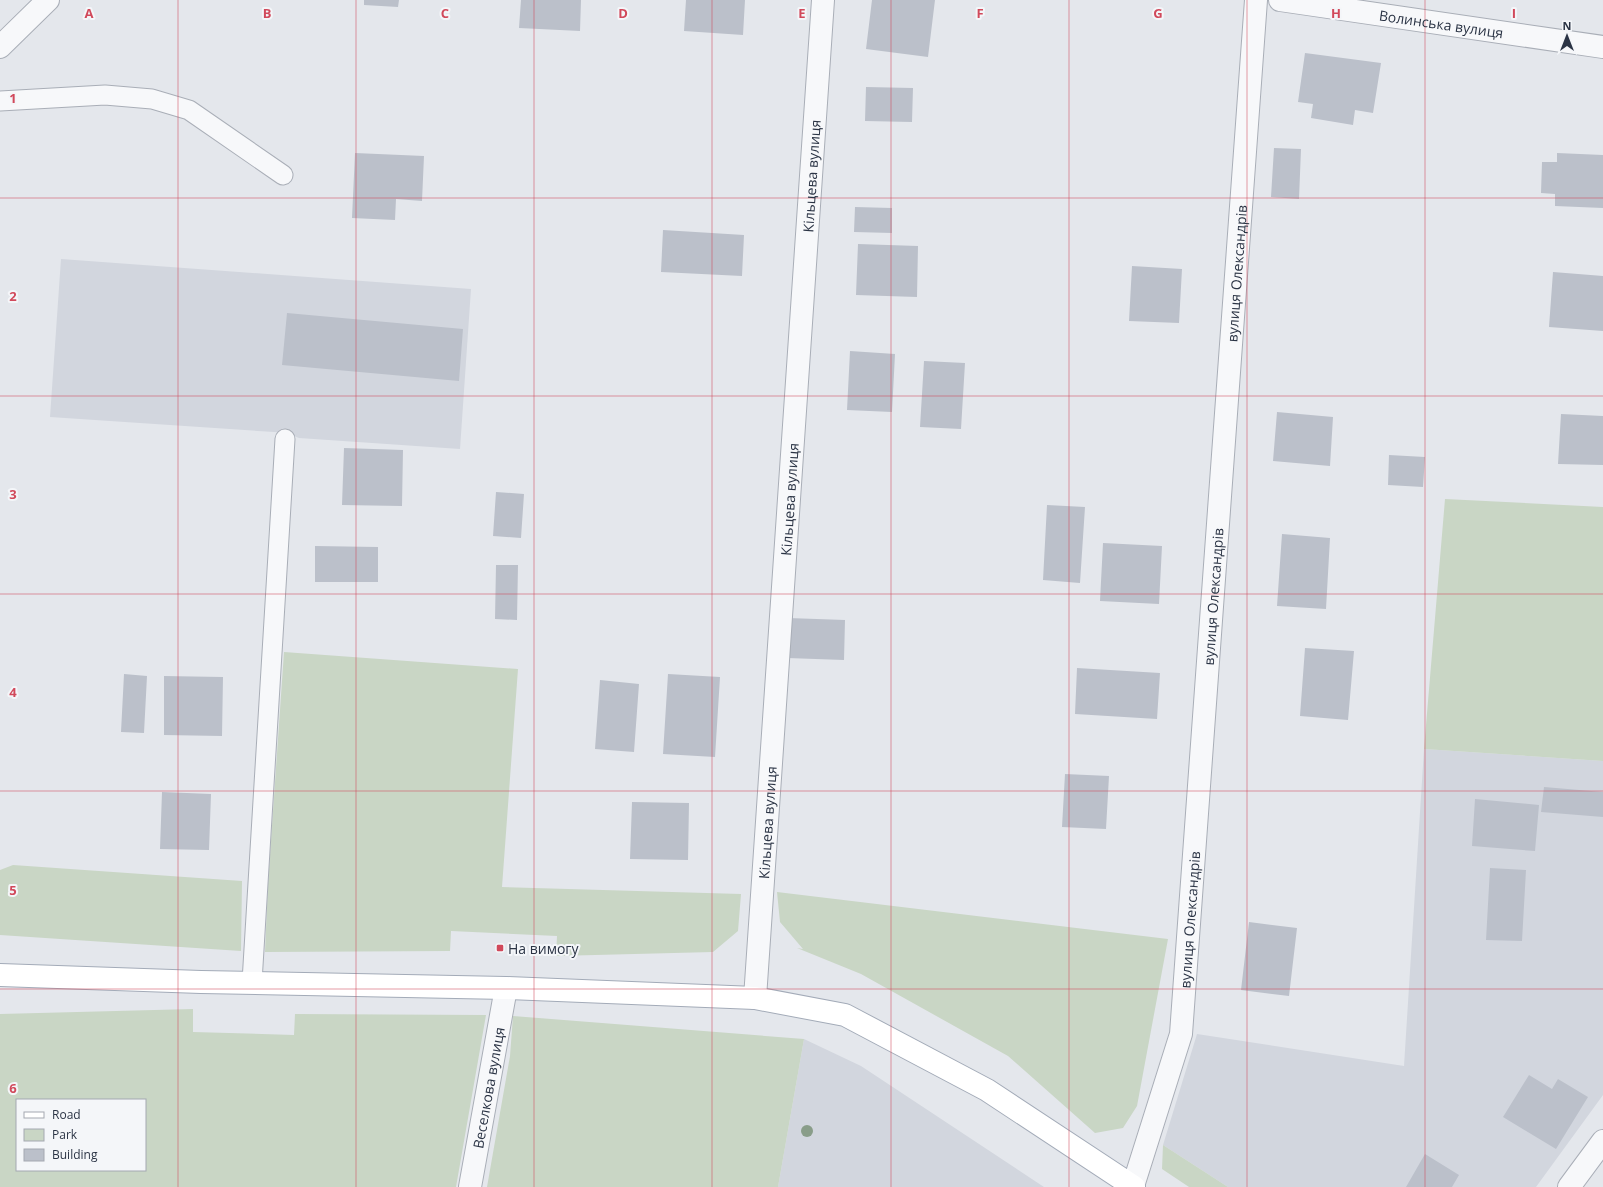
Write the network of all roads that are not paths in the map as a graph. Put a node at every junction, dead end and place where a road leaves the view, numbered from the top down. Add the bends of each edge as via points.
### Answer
1 (48, 0) edge
2 (823, 0) edge
3 (1256, 0) edge
4 (1280, 0) edge
5 (0, 47) edge
6 (1603, 47) edge
7 (0, 101) edge
8 (283, 175) dead end
9 (285, 439) dead end
10 (0, 975) edge
11 (252, 982) junction
12 (506, 988) junction
13 (755, 998) junction
14 (1603, 1141) edge
15 (470, 1187) edge
16 (1134, 1187) edge
17 (1569, 1187) edge

1 - 5 street
2 - 13 street, Кільцева вулиця
3 - 16 street, вулиця Олександрів via 1181,1034
4 - 6 street, Волинська вулиця
7 - 8 lane via 105,95 152,99 190,110
9 - 11 lane
10 - 11 main road
11 - 12 main road
12 - 13 main road
12 - 15 street, Веселкова вулиця
13 - 16 main road via 845,1015 987,1090
14 - 17 street

